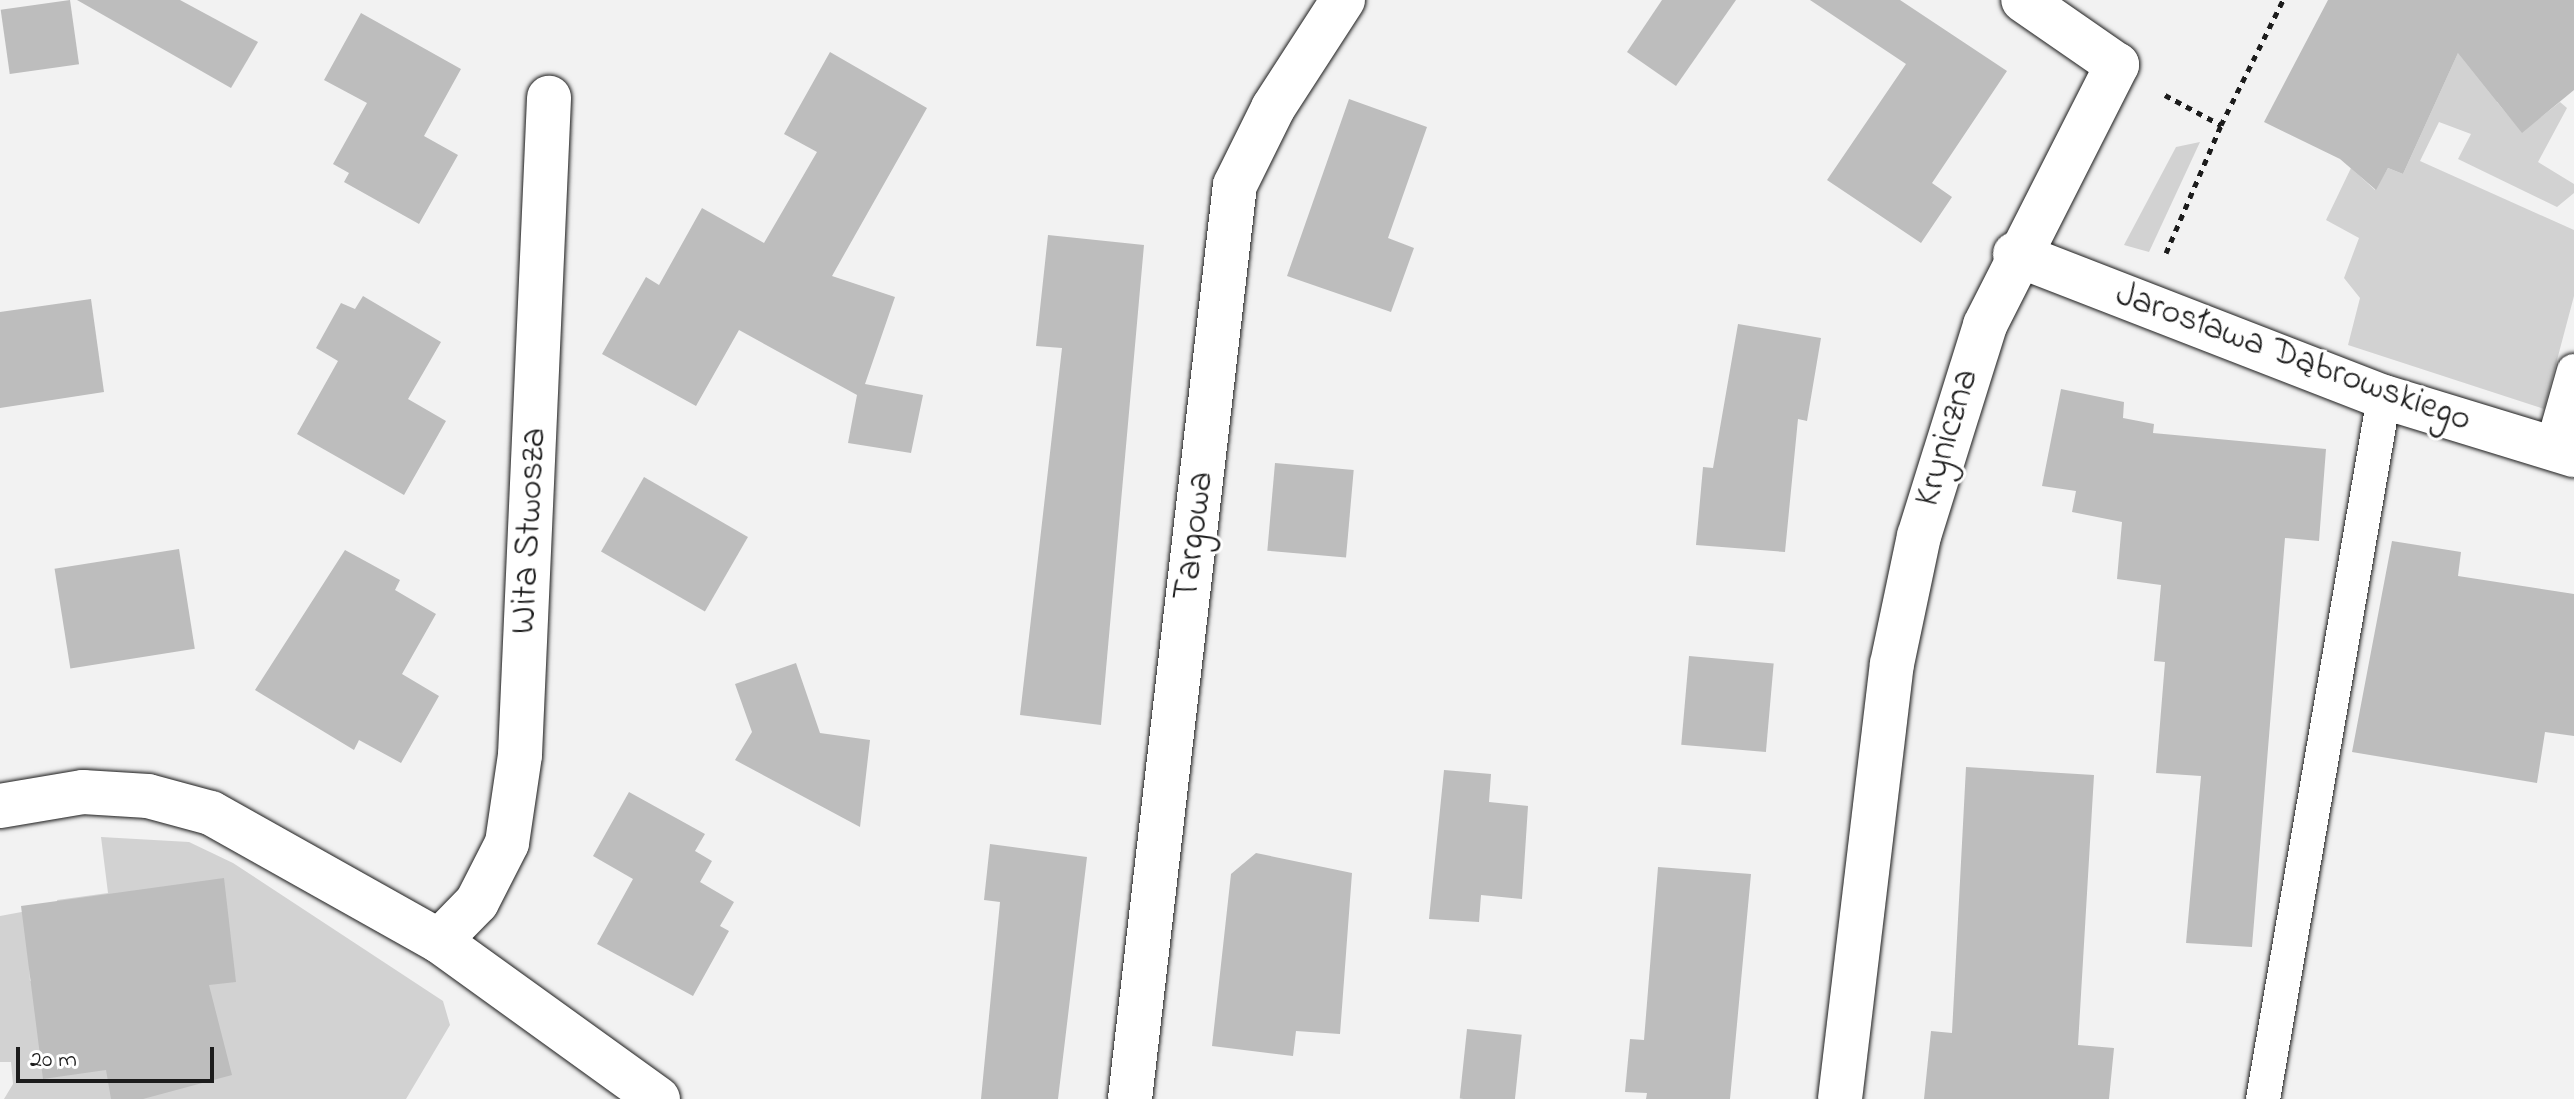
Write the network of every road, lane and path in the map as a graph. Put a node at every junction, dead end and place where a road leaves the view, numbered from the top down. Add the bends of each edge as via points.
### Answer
1 (1343, 0) edge
2 (2023, 0) edge
3 (2283, 0) edge
4 (2117, 65) junction
5 (549, 98) dead end
6 (2221, 125) junction
7 (2015, 254) junction
8 (2144, 304) junction
9 (2574, 371) edge
10 (2384, 397) junction
11 (2563, 452) edge
12 (0, 806) edge
13 (439, 941) junction
14 (658, 1099) edge
15 (1130, 1099) edge
16 (1840, 1099) edge
17 (2263, 1099) edge

1 - 15 street, Targowa via 1273,108 1235,185
2 - 4 street
3 - 6 path
4 - 6 path
4 - 7 street, Kryniczna
5 - 13 street, Wita Stwosza via 520,755 507,843 477,902
6 - 8 path
7 - 8 street, Jarosława Dąbrowskiego
7 - 16 street, Kryniczna via 1954,409 1892,664
8 - 10 street, Jarosława Dąbrowskiego
9 - 11 lane
10 - 11 street, Jarosława Dąbrowskiego
10 - 17 lane
12 - 13 street via 83,792 148,796 211,813
13 - 14 street

